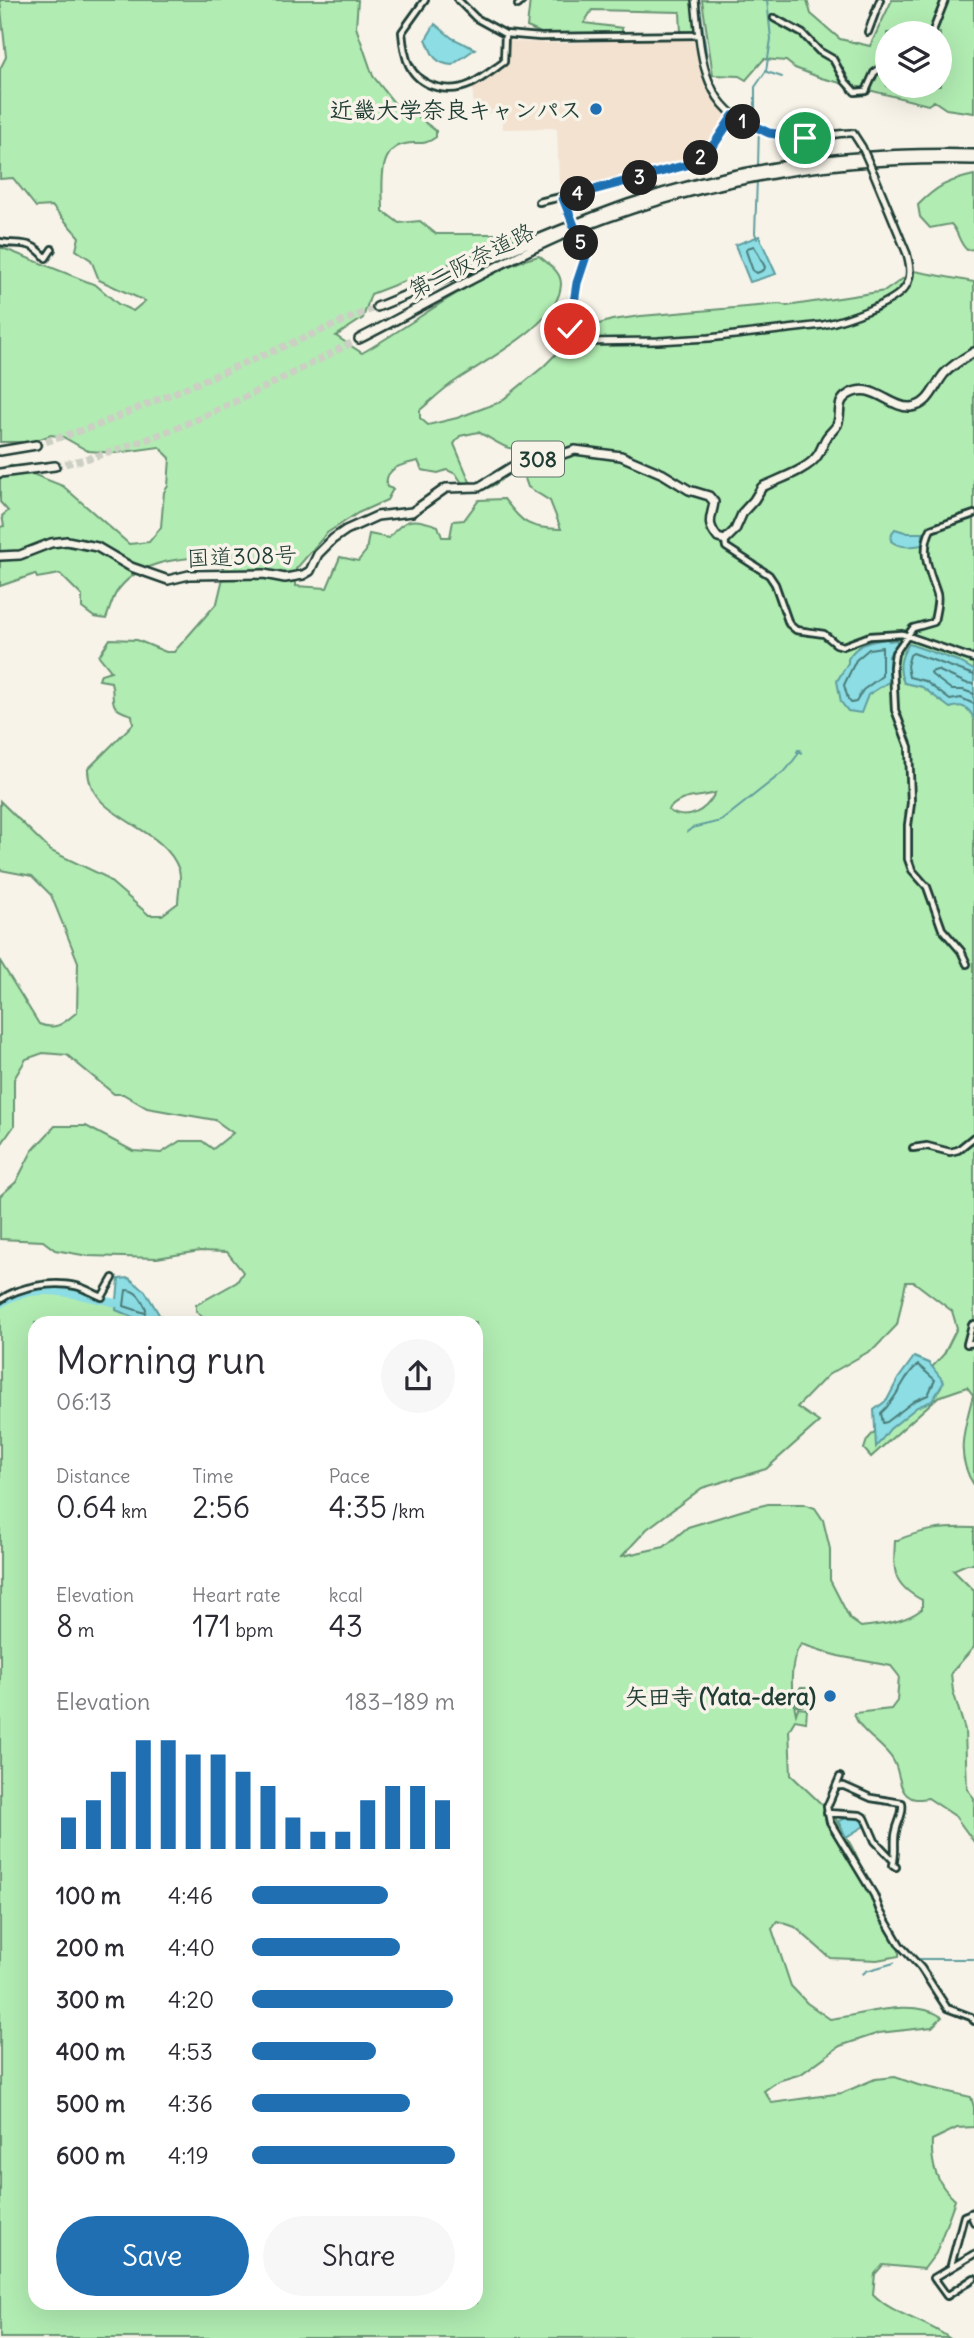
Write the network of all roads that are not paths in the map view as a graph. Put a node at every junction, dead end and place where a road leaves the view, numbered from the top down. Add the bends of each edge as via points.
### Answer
1 (425, 0) edge
2 (458, 0) edge
3 (523, 0) edge
4 (695, 0) edge
5 (880, 0) edge
6 (945, 0) edge
7 (518, 5) dead end
8 (774, 18) dead end
9 (937, 21) edge
10 (868, 32) dead end
11 (505, 34) junction
12 (699, 35) junction
13 (875, 72) edge
14 (733, 116) junction
15 (974, 154) edge
16 (974, 160) edge
17 (563, 198) junction
18 (539, 202) dead end
19 (0, 242) edge
20 (52, 249) dead end
21 (377, 307) tunnel mouth
22 (359, 339) tunnel mouth
23 (974, 352) edge
24 (36, 444) tunnel mouth
25 (0, 451) edge
26 (55, 466) tunnel mouth
27 (0, 473) edge
28 (974, 514) edge
29 (725, 540) junction
30 (0, 556) edge
31 (907, 636) junction
32 (974, 659) edge
33 (967, 964) dead end
34 (974, 1137) edge
35 (913, 1147) dead end
36 (113, 1278) dead end
37 (0, 1300) edge
38 (974, 1324) edge
39 (974, 1343) edge
40 (839, 1777) dead end
41 (835, 1786) junction
42 (827, 1813) junction
43 (974, 2021) edge
44 (972, 2213) edge
45 (974, 2222) edge
46 (974, 2253) edge
47 (951, 2266) junction
48 (974, 2278) edge

1 - 11 street via 402,32 409,66 420,80 433,86 452,89 473,83 504,62
2 - 11 street via 476,18
3 - 7 street
4 - 12 street
5 - 10 street
6 - 9 street
8 - 13 street via 803,34 832,59 855,92 866,91
11 - 12 street
12 - 14 street via 706,76 715,97
14 - 17 street via 698,162
14 - 17 street, bridge via 785,136 853,133 907,254 910,265 905,288 894,298 823,325 709,338 579,341 570,335 571,318 586,256
15 - 21 highway, 第二阪奈道路 via 830,160 702,183 592,217
16 - 22 highway, 第二阪奈道路 via 894,160 820,167 668,198 594,223 498,265
17 - 18 street
19 - 20 street via 36,246 46,258
23 - 29 highway via 948,371 929,397 916,405 904,406 862,390 843,398 838,423 818,456 782,480 762,487
24 - 25 highway
26 - 27 highway
28 - 31 street via 931,529 925,559 938,597 934,622 913,628
29 - 30 highway, 国道308号 / 308 via 718,538 710,525 712,499 621,456 580,449 518,463 479,487 442,489 408,514 377,516 346,530 303,575 163,579 97,547 67,541
29 - 31 street via 726,547 769,575 789,624 796,630 824,634 843,646 879,634
31 - 32 street
31 - 33 street via 895,653 893,667 895,710 910,757 908,859 927,887 943,929
34 - 35 street via 950,1152
36 - 37 street via 102,1297 78,1286 55,1284 19,1290
38 - 39 street via 967,1344
40 - 41 street
41 - 42 street
41 - 42 street via 902,1804 895,1833 895,1864 875,1841 865,1818
42 - 43 street via 900,1945 947,2008
44 - 45 street
44 - 47 street via 964,2216
46 - 47 street
47 - 48 street via 934,2278 947,2296

